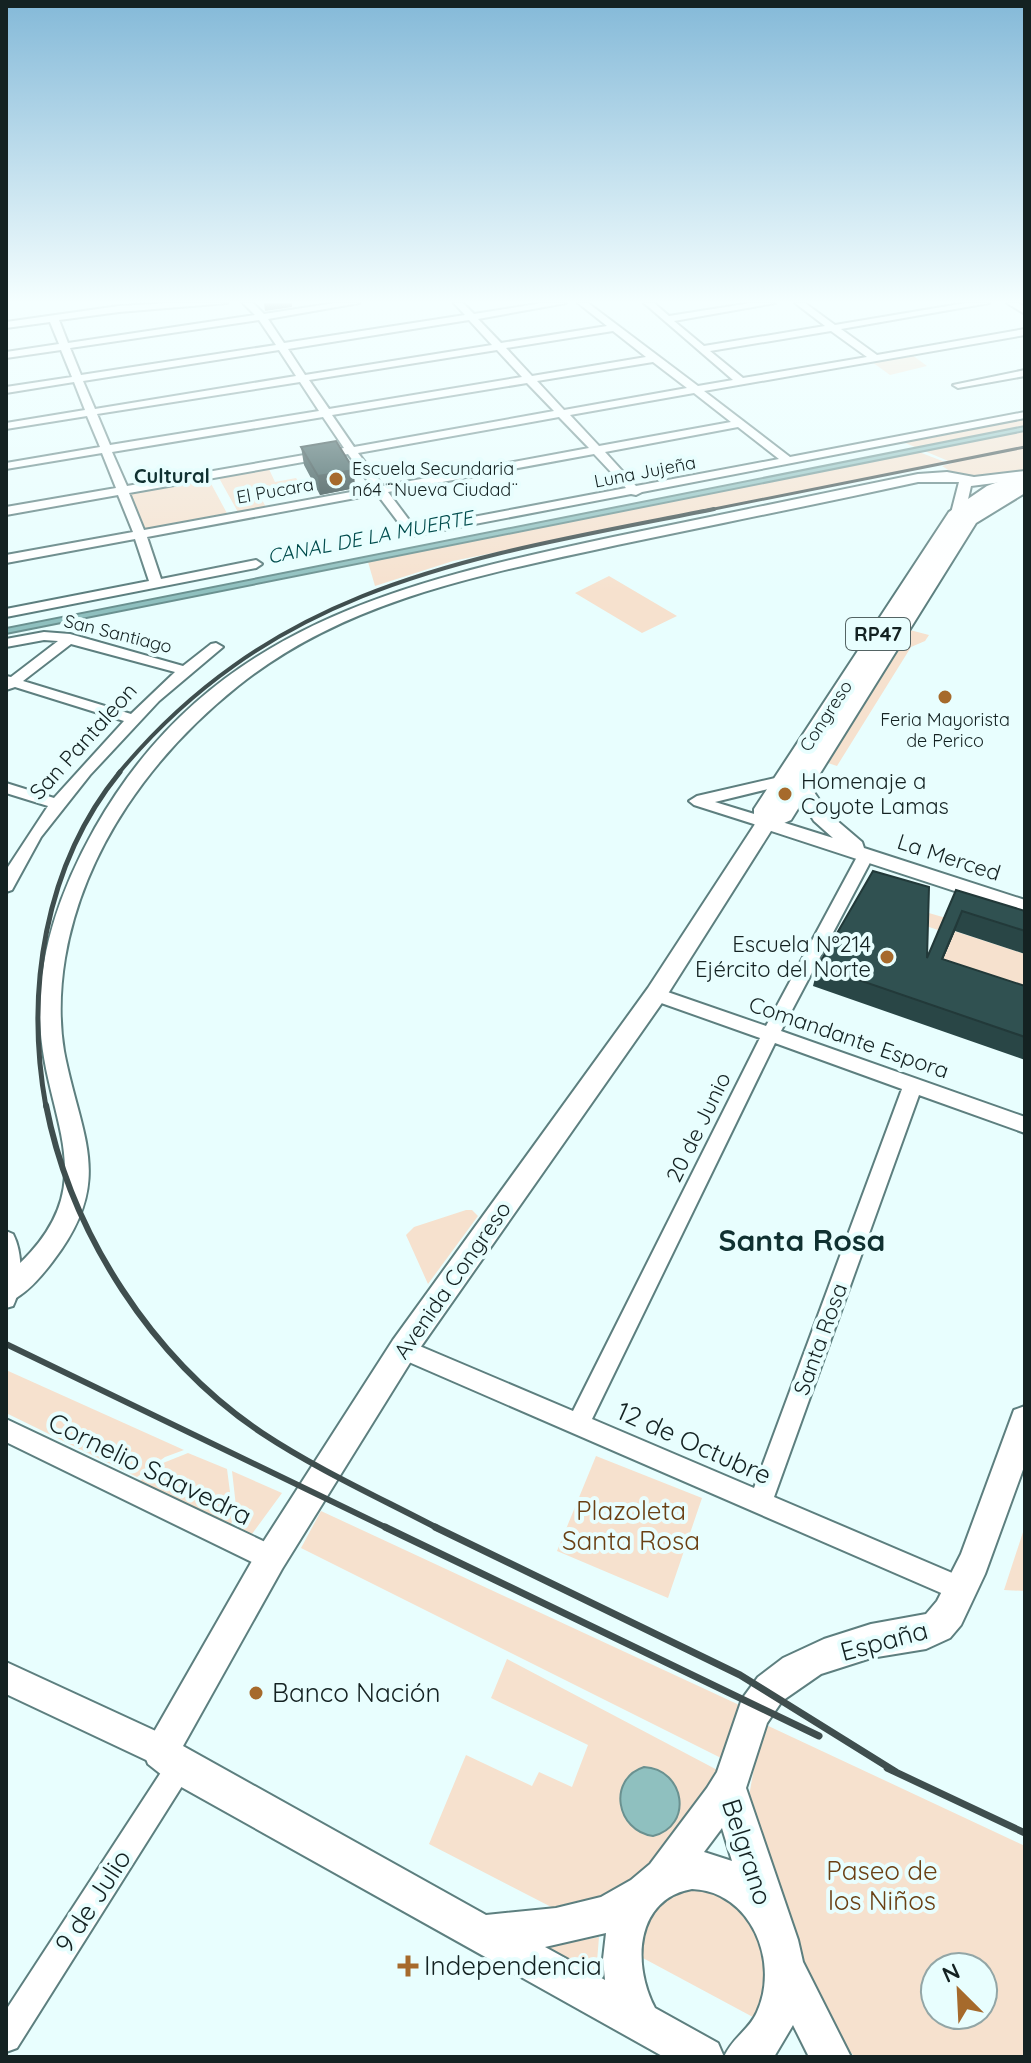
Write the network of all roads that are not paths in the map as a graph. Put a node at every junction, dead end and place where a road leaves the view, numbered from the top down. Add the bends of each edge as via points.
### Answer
1 (84, 399) edge
2 (179, 399) edge
3 (317, 399) edge
4 (408, 399) edge
5 (549, 399) edge
6 (640, 399) edge
7 (705, 399) edge
8 (90, 413) junction
9 (326, 413) junction
10 (562, 413) junction
11 (1025, 415) edge
12 (739, 424) junction
13 (6, 426) edge
14 (104, 450) junction
15 (351, 451) junction
16 (597, 451) junction
17 (790, 462) junction
18 (6, 466) edge
19 (1025, 476) edge
20 (970, 480) junction
21 (1025, 486) edge
22 (379, 490) junction
23 (121, 491) junction
24 (636, 492) junction
25 (6, 511) edge
26 (958, 513) junction
27 (140, 534) junction
28 (6, 559) edge
29 (256, 564) dead end
30 (156, 584) junction
31 (6, 613) edge
32 (70, 638) junction
33 (6, 643) edge
34 (216, 647) dead end
35 (183, 670) junction
36 (8, 684) edge
37 (133, 719) junction
38 (793, 784) junction
39 (6, 788) edge
40 (57, 804) junction
41 (766, 823) junction
42 (866, 855) junction
43 (6, 886) edge
44 (1025, 907) edge
45 (656, 994) junction
46 (770, 1035) junction
47 (913, 1085) junction
48 (1025, 1125) edge
49 (6, 1240) edge
50 (6, 1294) edge
51 (403, 1349) junction
52 (1025, 1420) edge
53 (579, 1422) junction
54 (6, 1430) edge
55 (760, 1503) junction
56 (271, 1558) junction
57 (962, 1590) junction
58 (6, 1678) edge
59 (170, 1758) junction
60 (728, 1788) junction
61 (652, 1887) junction
62 (768, 1915) junction
63 (483, 1934) junction
64 (784, 1967) junction
65 (641, 2022) junction
66 (6, 2037) edge
67 (694, 2055) edge
68 (744, 2057) edge
69 (831, 2057) edge

1 - 8 street
2 - 8 street
3 - 9 street
4 - 9 street
5 - 10 street
6 - 10 street
7 - 12 street
8 - 13 street
8 - 14 street
9 - 14 street
9 - 15 street
10 - 15 street
10 - 16 street
11 - 17 street, Luna Jujeña
12 - 16 street, El Pucara
12 - 17 street
14 - 18 street
14 - 23 street
15 - 22 street
15 - 23 street
16 - 22 street, El Pucara
16 - 24 street
17 - 24 street, Luna Jujeña
19 - 20 street
19 - 26 main road, Congreso / RP47
20 - 26 street via 962,488
20 - 50 street via 918,478 434,583 307,636 258,663 195,711 146,763 110,812 66,905 49,988 52,1048 77,1146 73,1199 61,1232
21 - 38 main road, Congreso / RP47 via 969,519
22 - 24 street, Luna Jujeña via 412,532
22 - 27 street, El Pucara
23 - 25 street
23 - 27 street
26 - 38 main road, Congreso / RP47
27 - 28 street, El Pucara
27 - 30 street
29 - 30 street
30 - 31 street
32 - 33 street, San Santiago via 44,636
32 - 35 street, San Santiago
32 - 36 street
34 - 35 street, San Pantaleon
35 - 37 street, San Pantaleon
36 - 37 street
37 - 40 street, San Pantaleon
38 - 41 main road, Congreso / RP47 via 783,815
38 - 41 street via 697,801
38 - 42 street via 821,817
39 - 40 street
40 - 43 street, San Pantaleon via 25,846
41 - 42 street, La Merced
41 - 45 main road, Avenida Congreso / RP47
42 - 44 street, La Merced
42 - 46 street, 20 de Junio
45 - 46 street, Comandante Espora
45 - 51 main road, Avenida Congreso / RP47
46 - 47 street, Comandante Espora
46 - 53 street, 20 de Junio
47 - 48 street, Comandante Espora
47 - 55 street, Santa Rosa
49 - 50 street
51 - 53 street, 12 de Octubre
51 - 56 main road, Avenida Congreso / RP47
52 - 57 main road, España
53 - 55 street, 12 de Octubre
54 - 56 street, Cornelio Saavedra
55 - 57 street, 12 de Octubre
56 - 59 main road, Avenida Congreso / RP47
57 - 60 main road, España via 939,1626 843,1649 771,1688 756,1706
58 - 59 street
59 - 63 main road
59 - 66 street, 9 de Julio
60 - 61 main road, Belgrano
60 - 62 main road, Belgrano
61 - 62 main road via 685,1869 708,1870 751,1893
61 - 63 main road, Belgrano via 605,1917 557,1928
61 - 65 main road via 628,1921 622,1968 630,2003
62 - 64 main road, Belgrano
63 - 65 main road
64 - 68 main road via 781,2008 763,2040
64 - 69 main road, Belgrano
65 - 67 main road

